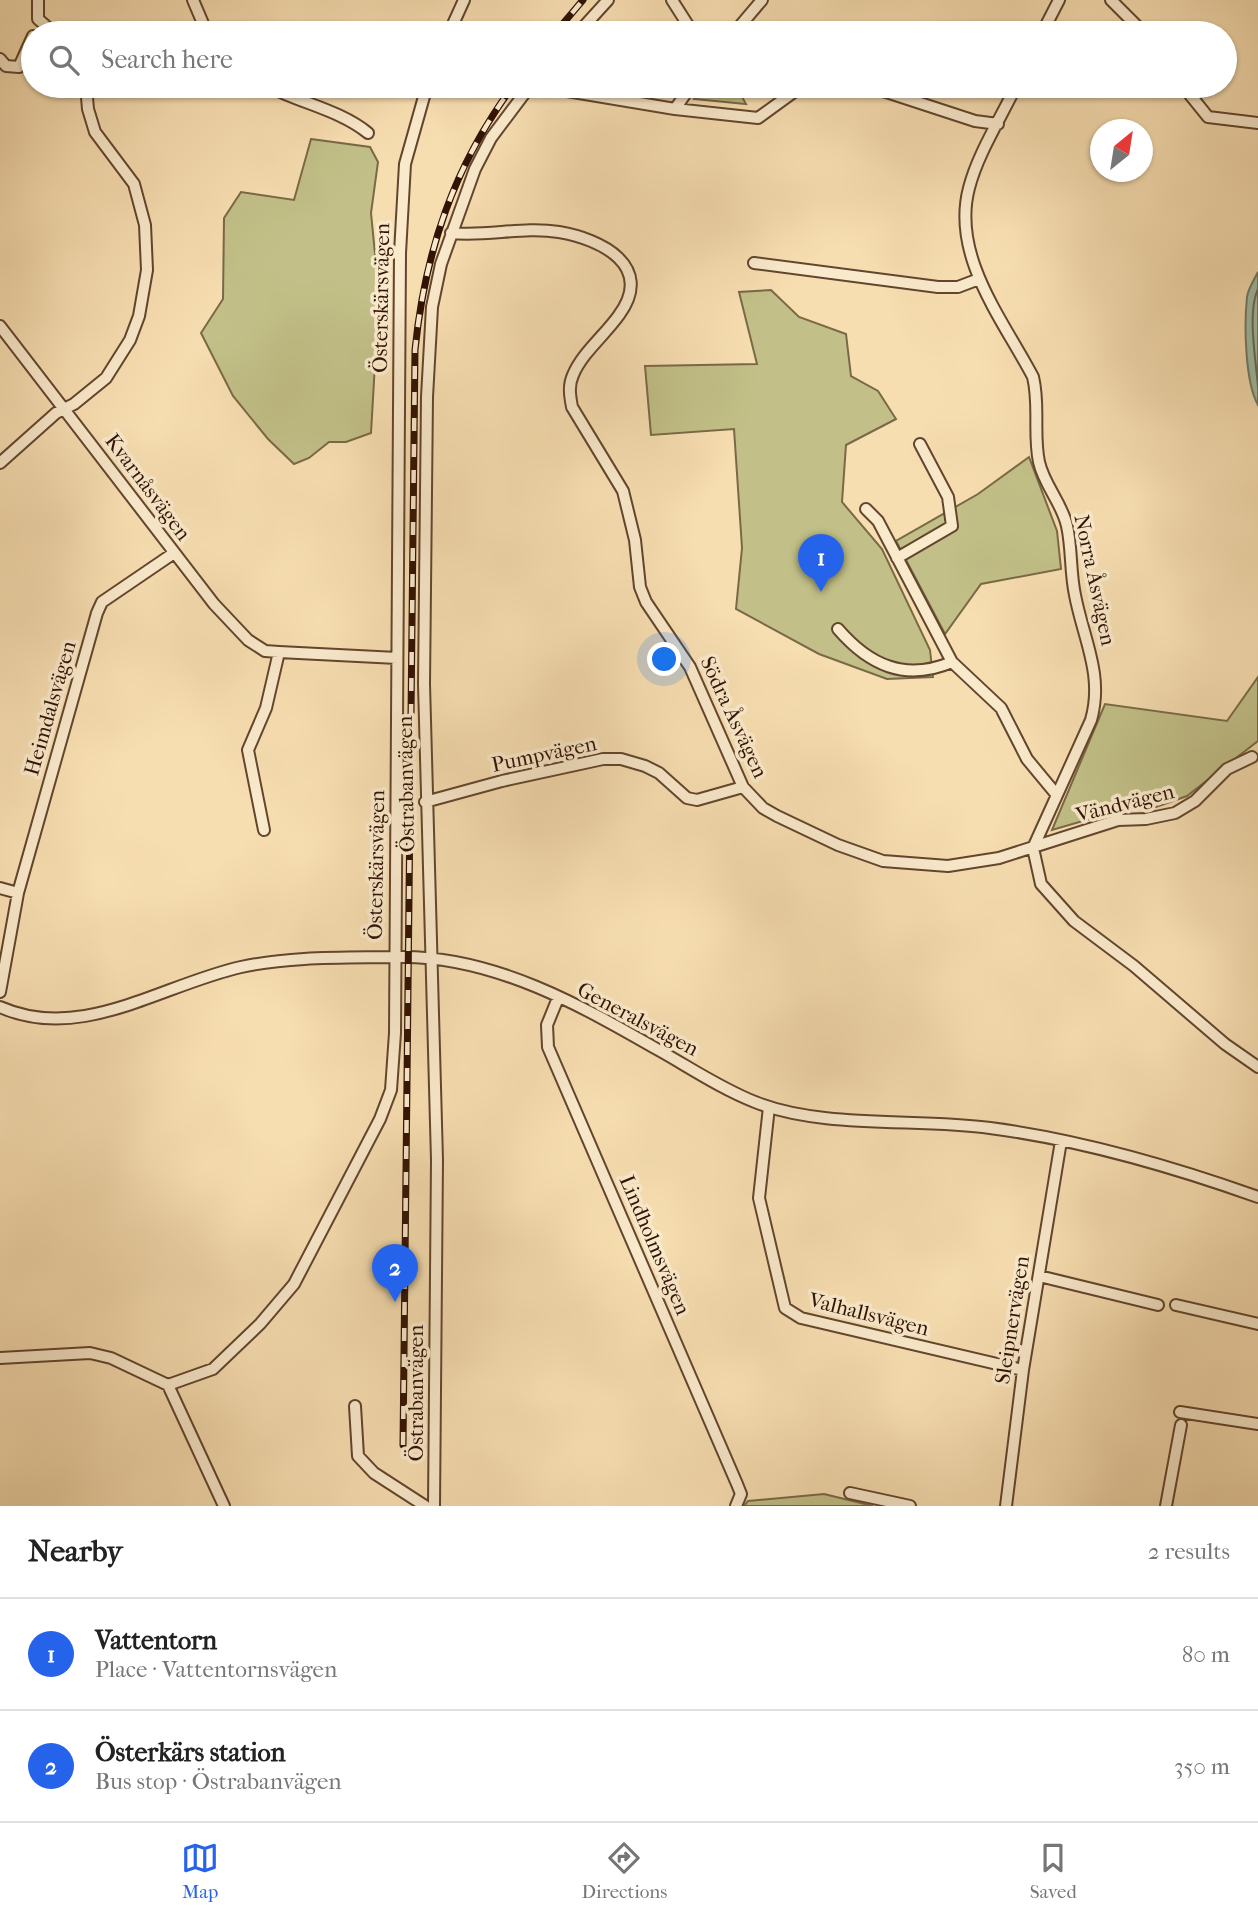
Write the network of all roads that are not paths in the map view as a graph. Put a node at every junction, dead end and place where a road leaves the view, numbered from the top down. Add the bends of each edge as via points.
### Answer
1 (38, 0) edge
2 (193, 0) edge
3 (464, 0) edge
4 (608, 0) edge
5 (672, 0) edge
6 (1059, 0) edge
7 (1111, 0) edge
8 (755, 3) edge
9 (38, 19) joint
10 (40, 21) edge
11 (202, 21) edge
12 (454, 21) edge
13 (589, 21) edge
14 (685, 21) edge
15 (742, 21) edge
16 (1048, 21) edge
17 (1132, 21) edge
18 (0, 59) edge
19 (21, 63) edge
20 (87, 98) edge
21 (292, 98) edge
22 (423, 98) edge
23 (521, 98) edge
24 (609, 98) edge
25 (683, 98) edge
26 (786, 98) edge
27 (905, 98) edge
28 (1010, 98) edge
29 (1193, 98) edge
30 (675, 109) junction
31 (1258, 123) edge
32 (998, 124) junction
33 (368, 132) dead end
34 (451, 233) junction
35 (754, 263) dead end
36 (979, 279) junction
37 (0, 326) edge
38 (64, 409) junction
39 (920, 444) dead end
40 (0, 463) edge
41 (866, 509) dead end
42 (174, 554) junction
43 (897, 558) junction
44 (838, 629) dead end
45 (279, 652) junction
46 (397, 658) junction
47 (952, 662) junction
48 (1252, 757) dead end
49 (743, 787) junction
50 (1056, 794) junction
51 (425, 802) junction
52 (264, 830) dead end
53 (1033, 848) junction
54 (0, 888) edge
55 (18, 893) junction
56 (394, 957) junction
57 (429, 957) junction
58 (0, 992) edge
59 (558, 998) junction
60 (0, 1007) edge
61 (1258, 1067) edge
62 (768, 1107) junction
63 (1061, 1141) junction
64 (1258, 1197) edge
65 (1039, 1276) junction
66 (1158, 1305) dead end
67 (1176, 1305) dead end
68 (1258, 1324) edge
69 (0, 1358) edge
70 (1023, 1370) junction
71 (168, 1385) junction
72 (355, 1406) dead end
73 (1180, 1412) dead end
74 (1258, 1424) edge
75 (1181, 1425) dead end
76 (850, 1493) dead end
77 (224, 1506) edge
78 (425, 1506) edge
79 (435, 1506) edge
80 (736, 1506) edge
81 (909, 1506) edge
82 (1006, 1506) edge
83 (1167, 1506) edge

1 - 9 street
2 - 11 street
3 - 12 street
4 - 13 street
5 - 14 street
6 - 16 street
7 - 17 street
8 - 15 street
9 - 10 street
18 - 19 street via 6,66 19,67
20 - 38 street via 95,132 134,184 145,225 147,270 139,316 121,357 94,389
21 - 33 street
22 - 46 street, Österskärsvägen via 410,144 402,203
23 - 34 street, Östrabanvägen via 491,138
24 - 30 street
25 - 30 street
26 - 30 street via 758,118
27 - 32 street
28 - 32 street, Norra Åsvägen
29 - 31 street via 1208,117
32 - 36 street, Norra Åsvägen via 968,191 969,244
34 - 49 street, Södra Åsvägen via 563,233 606,247 624,263 628,300 575,371 569,393 572,407 623,491 646,602 690,667
34 - 51 street, Östrabanvägen via 432,307 427,385
35 - 36 street via 939,287 958,287
36 - 50 street, Norra Åsvägen via 1033,377 1039,464 1067,526 1075,599 1096,685 1091,720
37 - 38 street, Kvarnåsvägen
38 - 40 street
38 - 42 street, Kvarnåsvägen
39 - 43 street via 948,498 952,526
41 - 43 street
42 - 45 street, Kvarnåsvägen via 240,634 265,651
42 - 55 street, Heimdalsvägen via 102,602
43 - 47 street
44 - 47 street via 868,658 901,672
45 - 46 street, Kvarnåsvägen
45 - 52 street via 266,708 248,750
46 - 56 street, Österskärsvägen
47 - 50 street via 1001,708 1027,759
48 - 53 street, Vändvägen via 1227,769 1195,801 1175,813 1118,820
49 - 51 street, Pumpvägen via 697,800 687,798 645,766 603,759
49 - 53 street, Södra Åsvägen via 777,816 838,845 891,863 948,866
50 - 53 street, Norra Åsvägen
51 - 57 street, Östrabanvägen
53 - 61 street via 1041,884 1074,921
54 - 55 street
55 - 58 street, Heimdalsvägen
56 - 57 street, Generalsvägen
56 - 60 street, Generalsvägen via 287,960 240,968 85,1018 19,1016
56 - 71 street, Österskärsvägen via 391,1090 360,1162 310,1257 275,1308 213,1369
57 - 59 street, Generalsvägen via 481,966
57 - 79 street, Östrabanvägen via 437,1160
59 - 62 street, Generalsvägen
59 - 80 street, Lindholmsvägen via 547,1024 548,1047 737,1484 741,1494
62 - 63 street, Generalsvägen via 867,1120 990,1128
62 - 70 street, Valhallsvägen via 761,1216 783,1304 790,1313
63 - 64 street, Generalsvägen via 1166,1166
63 - 65 street, Sleipnervägen
65 - 66 street
65 - 70 street, Sleipnervägen
67 - 68 street
69 - 71 street via 90,1353
70 - 82 street, Sleipnervägen
71 - 77 street
72 - 78 street via 358,1456 374,1473
73 - 74 street
75 - 83 street
76 - 81 street

